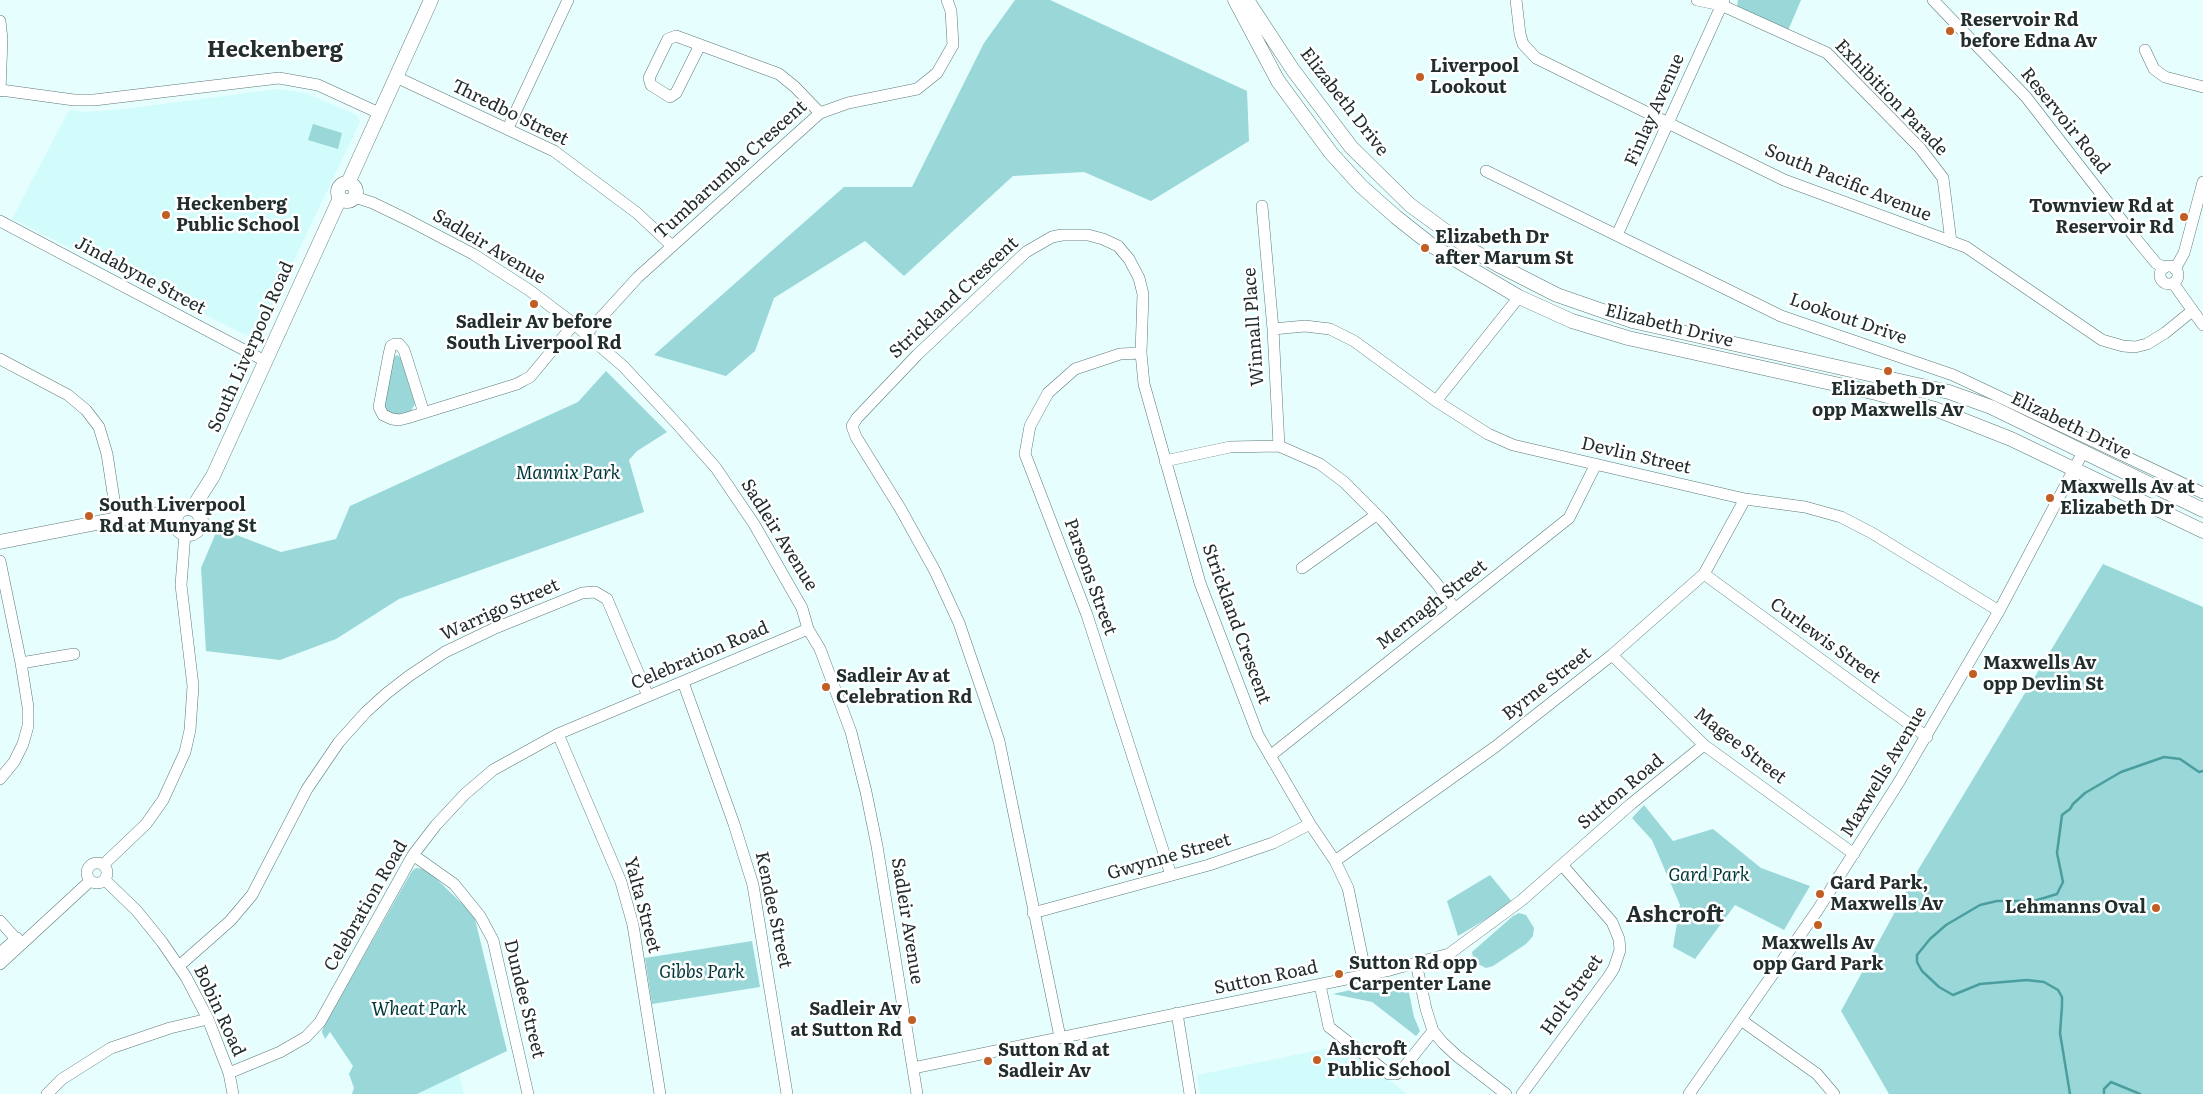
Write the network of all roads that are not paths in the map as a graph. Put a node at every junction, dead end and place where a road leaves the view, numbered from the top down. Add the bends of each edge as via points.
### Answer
1 (431, 0) edge
2 (568, 0) edge
3 (947, 0) edge
4 (1234, 0) edge
5 (1247, 0) edge
6 (1516, 0) edge
7 (1697, 0) edge
8 (1933, 0) edge
9 (1722, 3) edge
10 (0, 21) edge
11 (700, 45) junction
12 (2145, 50) dead end
13 (396, 77) junction
14 (2203, 87) edge
15 (0, 91) edge
16 (379, 113) junction
17 (820, 113) junction
18 (1669, 123) junction
19 (508, 128) junction
20 (1486, 171) dead end
21 (2203, 182) edge
22 (348, 183) junction
23 (355, 197) junction
24 (340, 198) junction
25 (1262, 206) dead end
26 (0, 221) edge
27 (1618, 235) junction
28 (1951, 242) junction
29 (672, 246) junction
30 (2170, 269) junction
31 (2173, 283) junction
32 (1519, 298) junction
33 (2192, 311) junction
34 (574, 324) junction
35 (2203, 325) edge
36 (1273, 329) junction
37 (586, 334) junction
38 (1141, 352) junction
39 (0, 359) edge
40 (265, 361) junction
41 (1436, 401) junction
42 (424, 413) junction
43 (1279, 446) junction
44 (2083, 452) junction
45 (1165, 461) junction
46 (1596, 464) junction
47 (2074, 470) junction
48 (2203, 493) edge
49 (1745, 499) junction
50 (192, 509) junction
51 (2203, 510) edge
52 (177, 515) junction
53 (1376, 515) junction
54 (117, 519) junction
55 (2203, 532) edge
56 (185, 533) junction
57 (0, 542) edge
58 (0, 561) edge
59 (1302, 568) dead end
60 (1704, 574) junction
61 (1455, 609) junction
62 (1999, 611) junction
63 (808, 629) junction
64 (74, 654) dead end
65 (1612, 655) junction
66 (21, 663) junction
67 (683, 682) junction
68 (648, 696) junction
69 (558, 734) junction
70 (1926, 737) junction
71 (1704, 745) junction
72 (1270, 756) junction
73 (0, 779) edge
74 (1310, 824) junction
75 (1854, 854) junction
76 (413, 856) junction
77 (1335, 861) junction
78 (103, 865) junction
79 (1563, 866) junction
80 (1172, 875) junction
81 (89, 878) junction
82 (105, 880) junction
83 (1033, 913) junction
84 (0, 921) edge
85 (16, 939) junction
86 (0, 953) edge
87 (0, 964) edge
88 (1416, 964) junction
89 (179, 966) junction
90 (1366, 975) junction
91 (1320, 984) junction
92 (1177, 1013) junction
93 (208, 1018) junction
94 (1741, 1020) junction
95 (1434, 1031) junction
96 (1060, 1037) junction
97 (913, 1068) junction
98 (229, 1073) junction
99 (47, 1094) edge
100 (233, 1094) edge
101 (528, 1094) edge
102 (660, 1094) edge
103 (787, 1094) edge
104 (917, 1094) edge
105 (1190, 1094) edge
106 (1506, 1094) edge
107 (1522, 1094) edge
108 (1689, 1094) edge
109 (1834, 1094) edge

1 - 13 main road
2 - 19 street
3 - 17 street, Tumbarumba Crescent via 951,11 953,45 937,73 917,90 848,103
4 - 32 main road, Elizabeth Drive via 1278,81 1330,153 1361,186 1434,247
5 - 44 main road, Elizabeth Drive via 1293,70 1351,146 1410,205 1498,266 1557,295 1632,321 1949,392 1991,408
6 - 18 street, South Pacific Avenue via 1520,34 1528,51 1536,58
7 - 9 street, Exhibition Parade
8 - 30 street, Reservoir Road via 2026,97 2156,263
9 - 18 street, Finlay Avenue
9 - 28 street, Exhibition Parade via 1827,53 1920,148 1943,178
10 - 15 street
11 - 11 street via 676,36 668,39 649,78 650,85 670,97 676,93
11 - 17 street via 779,74
12 - 14 street via 2154,69 2165,78
13 - 16 main road
13 - 19 street, Thredbo Street
15 - 16 street via 94,100 279,78 318,85
16 - 22 main road
17 - 29 street, Tumbarumba Crescent
18 - 27 street, Finlay Avenue
18 - 28 street, South Pacific Avenue via 1784,180
19 - 29 street, Thredbo Street via 554,151 637,213
20 - 27 street, Lookout Drive
21 - 30 street via 2184,253
22 - 23 main road via 356,189
22 - 24 main road via 338,189
23 - 24 main road via 346,201
23 - 34 street, Sadleir Avenue via 473,254
24 - 40 main road, South Liverpool Road
25 - 36 street, Winnall Place
26 - 40 street, Jindabyne Street
27 - 48 street, Lookout Drive via 1781,316 1953,375
28 - 33 street, South Pacific Avenue via 1966,247 2112,344 2135,347 2147,344 2165,334
29 - 37 street, Tumbarumba Crescent via 621,294
30 - 31 street via 2177,278
30 - 31 street via 2160,273 2162,281
31 - 33 street
32 - 41 street
32 - 47 main road, Elizabeth Drive via 1572,321 1628,338 1935,409 1985,427
33 - 35 street
34 - 37 street, Sadleir Avenue
34 - 42 street via 530,377
36 - 41 street, Devlin Street via 1305,326 1330,329 1354,341
36 - 43 street, Winnall Place
37 - 63 street, Sadleir Avenue via 648,391 716,468 754,524 796,596
38 - 45 street, Strickland Crescent via 1144,384
38 - 80 street, Parsons Street via 1120,354 1075,369 1048,393 1030,426 1025,454 1087,615
38 - 83 street, Strickland Crescent via 1143,294 1139,278 1124,252 1110,242 1088,235 1052,237 1026,252 917,355 852,426 935,571 959,623 999,741
39 - 54 street via 68,395 99,427 107,454
40 - 50 main road, South Liverpool Road via 212,476
41 - 46 street, Devlin Street via 1488,434 1513,445
42 - 42 street via 400,420 388,418 381,412 379,402 391,346 395,344 404,350
43 - 45 street via 1230,447
43 - 53 street via 1320,464 1344,482
44 - 47 street, Maxwells Avenue
44 - 51 main road, Elizabeth Drive
45 - 72 street, Strickland Crescent via 1200,583 1258,735
46 - 49 street, Devlin Street
46 - 61 street, Mernagh Street via 1569,518
47 - 55 main road, Elizabeth Drive
47 - 62 street, Maxwells Avenue
49 - 60 street, Byrne Street
49 - 62 street, Devlin Street via 1841,517
50 - 52 main road via 183,509
50 - 56 main road via 199,514 201,524 196,531
52 - 54 main road
52 - 56 main road via 178,528
53 - 59 street
53 - 61 street via 1438,584
54 - 57 main road
56 - 78 street via 181,585 193,686 185,752 163,800 146,824
58 - 66 street
60 - 65 street, Byrne Street
60 - 70 street, Curlewis Street
61 - 72 street, Mernagh Street
62 - 70 street, Maxwells Avenue
63 - 67 street, Celebration Road
63 - 97 street, Sadleir Avenue via 820,649 851,732 866,792
64 - 66 street
65 - 71 street, Magee Street
65 - 77 street, Byrne Street via 1495,748
66 - 73 street via 28,726 14,762
67 - 68 street, Celebration Road
67 - 103 street, Kendee Street via 753,885
68 - 69 street, Celebration Road
68 - 89 street, Warrigo Street via 607,599 595,592 582,593 445,652 387,693 339,742 308,789 252,895 230,921
69 - 76 street, Celebration Road via 529,748 486,776 436,825
69 - 102 street, Yalta Street via 621,882 633,925
70 - 75 street, Maxwells Avenue
71 - 75 street, Magee Street
71 - 79 street, Sutton Road via 1631,804
72 - 74 street, Strickland Crescent
74 - 77 street, Strickland Crescent
74 - 80 street, Gwynne Street via 1273,843
75 - 94 street, Maxwells Avenue
76 - 98 street, Celebration Road via 320,1022 306,1037 280,1052
76 - 101 street, Dundee Street via 454,884 480,916 493,940
77 - 90 street, Strickland Crescent via 1348,888
78 - 81 street via 91,865
78 - 82 street via 107,870
79 - 88 street, Sutton Road via 1459,948
79 - 107 street, Holt Street via 1612,922 1620,950 1609,976
80 - 83 street, Gwynne Street
81 - 82 street via 97,883
81 - 85 street
81 - 87 street
82 - 89 street, Bobin Road via 137,911
83 - 96 street, Strickland Crescent
84 - 85 street
85 - 86 street
88 - 90 street, Sutton Road
88 - 95 street
89 - 93 street, Bobin Road
90 - 91 street, Sutton Road
91 - 92 street, Sutton Road
91 - 95 street via 1329,1027 1389,1074 1396,1074
92 - 96 street, Sutton Road
92 - 105 street
93 - 98 street, Bobin Road
93 - 99 street via 111,1048 62,1079
94 - 108 street, Maxwells Avenue
94 - 109 street via 1817,1074
95 - 106 street via 1457,1056
96 - 97 street, Sutton Road
97 - 104 street, Sadleir Avenue
98 - 100 street, Bobin Road

